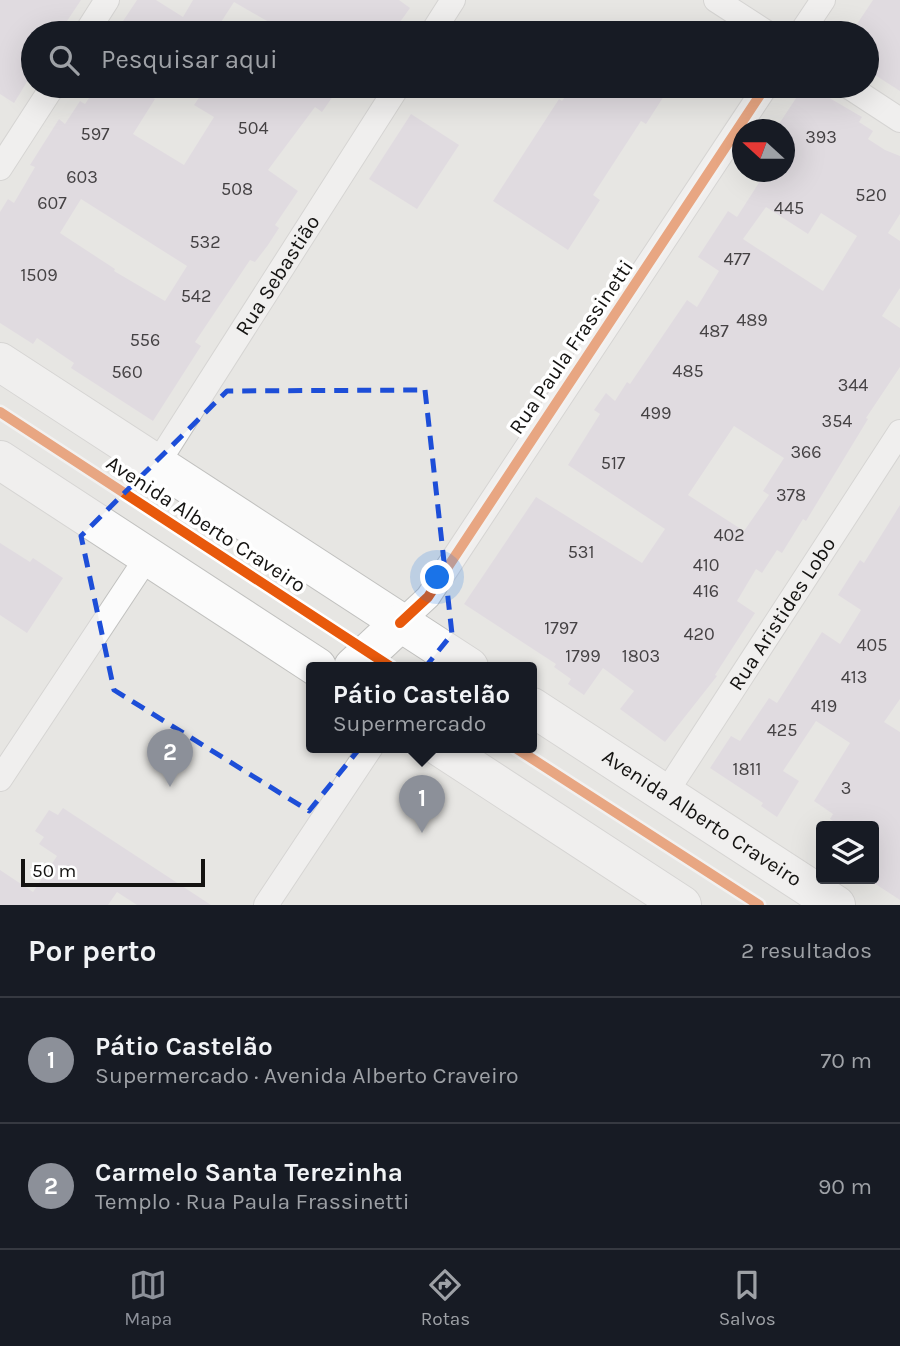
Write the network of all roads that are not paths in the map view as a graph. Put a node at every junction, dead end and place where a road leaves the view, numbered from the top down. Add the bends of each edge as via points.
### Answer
1 (107, 0) edge
2 (453, 0) edge
3 (716, 0) edge
4 (823, 0) edge
5 (94, 21) edge
6 (440, 21) edge
7 (748, 21) edge
8 (809, 21) edge
9 (44, 98) edge
10 (390, 98) edge
11 (758, 98) edge
12 (866, 98) edge
13 (900, 120) edge
14 (0, 169) edge
15 (0, 362) edge
16 (900, 432) edge
17 (0, 460) edge
18 (157, 464) junction
19 (148, 556) junction
20 (400, 623) junction
21 (309, 662) edge
22 (358, 662) edge
23 (461, 662) edge
24 (537, 711) edge
25 (367, 753) edge
26 (449, 753) edge
27 (0, 779) edge
28 (665, 794) junction
29 (266, 905) edge
30 (682, 905) edge
31 (836, 905) edge

1 - 5 street
2 - 6 street
3 - 7 street
4 - 8 street
9 - 14 street
10 - 18 street, Rua Sebastião
11 - 20 street, Rua Paula Frassinetti via 428,597
12 - 13 street
15 - 18 main road, Avenida Alberto Craveiro
16 - 28 street, Rua Aristides Lobo
17 - 19 main road
18 - 20 main road, Avenida Alberto Craveiro
19 - 21 main road
19 - 27 street
20 - 22 main road
20 - 23 main road, Avenida Alberto Craveiro
24 - 28 main road, Avenida Alberto Craveiro
25 - 29 street
26 - 30 main road
28 - 31 main road, Avenida Alberto Craveiro

